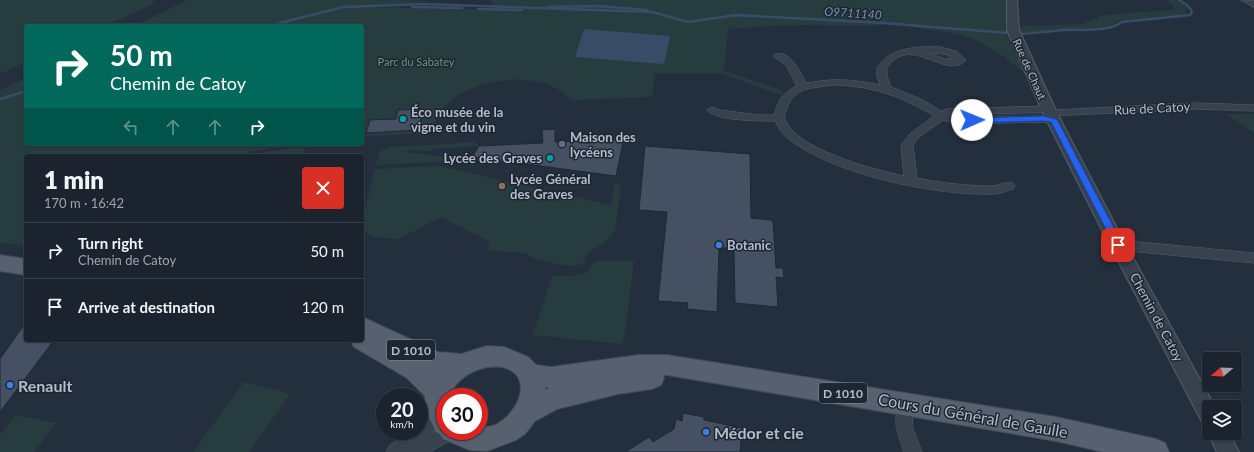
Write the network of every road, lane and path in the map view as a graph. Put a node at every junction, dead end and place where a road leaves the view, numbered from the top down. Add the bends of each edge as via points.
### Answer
1 (1012, 0) edge
2 (1246, 0) edge
3 (1254, 4) edge
4 (915, 51) dead end
5 (778, 56) dead end
6 (803, 87) junction
7 (887, 89) junction
8 (1254, 108) edge
9 (712, 110) dead end
10 (1050, 114) junction
11 (942, 116) junction
12 (779, 118) junction
13 (911, 181) junction
14 (1009, 186) dead end
15 (1118, 245) junction
16 (1254, 258) edge
17 (0, 263) edge
18 (24, 267) edge
19 (364, 327) edge
20 (364, 341) edge
21 (462, 364) junction
22 (529, 374) junction
23 (447, 388) edge
24 (1202, 402) edge
25 (436, 403) edge
26 (891, 407) junction
27 (528, 412) junction
28 (436, 422) edge
29 (436, 428) edge
30 (488, 439) edge
31 (1048, 440) junction
32 (1222, 440) edge
33 (395, 452) edge
34 (414, 452) edge
35 (914, 452) edge
36 (1103, 452) edge
37 (1129, 452) edge
38 (1156, 452) edge
39 (1228, 452) edge

1 - 10 street, Rue de Chaut via 1012,30
2 - 3 street
4 - 7 street via 898,55 882,67
5 - 6 street via 790,63
6 - 7 street, Rue de Catoy via 849,82
6 - 12 street via 790,93 783,103
7 - 11 street, Rue de Catoy via 919,102
8 - 10 street, Rue de Catoy via 1196,106
9 - 12 street via 717,113
10 - 11 street, Rue de Catoy via 1043,119 958,121
10 - 15 street, Chemin de Catoy
11 - 13 street via 915,135 908,145
12 - 13 street via 788,133 824,155 878,175
13 - 14 street via 941,187 994,190
15 - 16 street
15 - 24 street, Chemin de Catoy
17 - 18 main road
19 - 21 main road, D 1010 via 435,362
20 - 25 main road, D 1010 via 416,371
21 - 22 main road via 482,356 503,357 513,360
21 - 23 main road via 448,377
22 - 26 main road, Cours du Général de Gaulle / D 1010 via 551,378 639,365 667,365
22 - 27 main road via 533,386 533,399
26 - 27 main road, Cours du Général de Gaulle / D 1010 via 667,377 638,379 552,399
26 - 31 main road, Cours du Général de Gaulle via 1023,430
26 - 35 street via 905,429
26 - 38 main road, Cours du Général de Gaulle / D 1010 via 1056,429
27 - 30 main road via 507,432
28 - 33 street via 424,428
29 - 34 street
31 - 36 main road, Cours du Général de Gaulle
31 - 37 street via 1075,440
32 - 39 street

